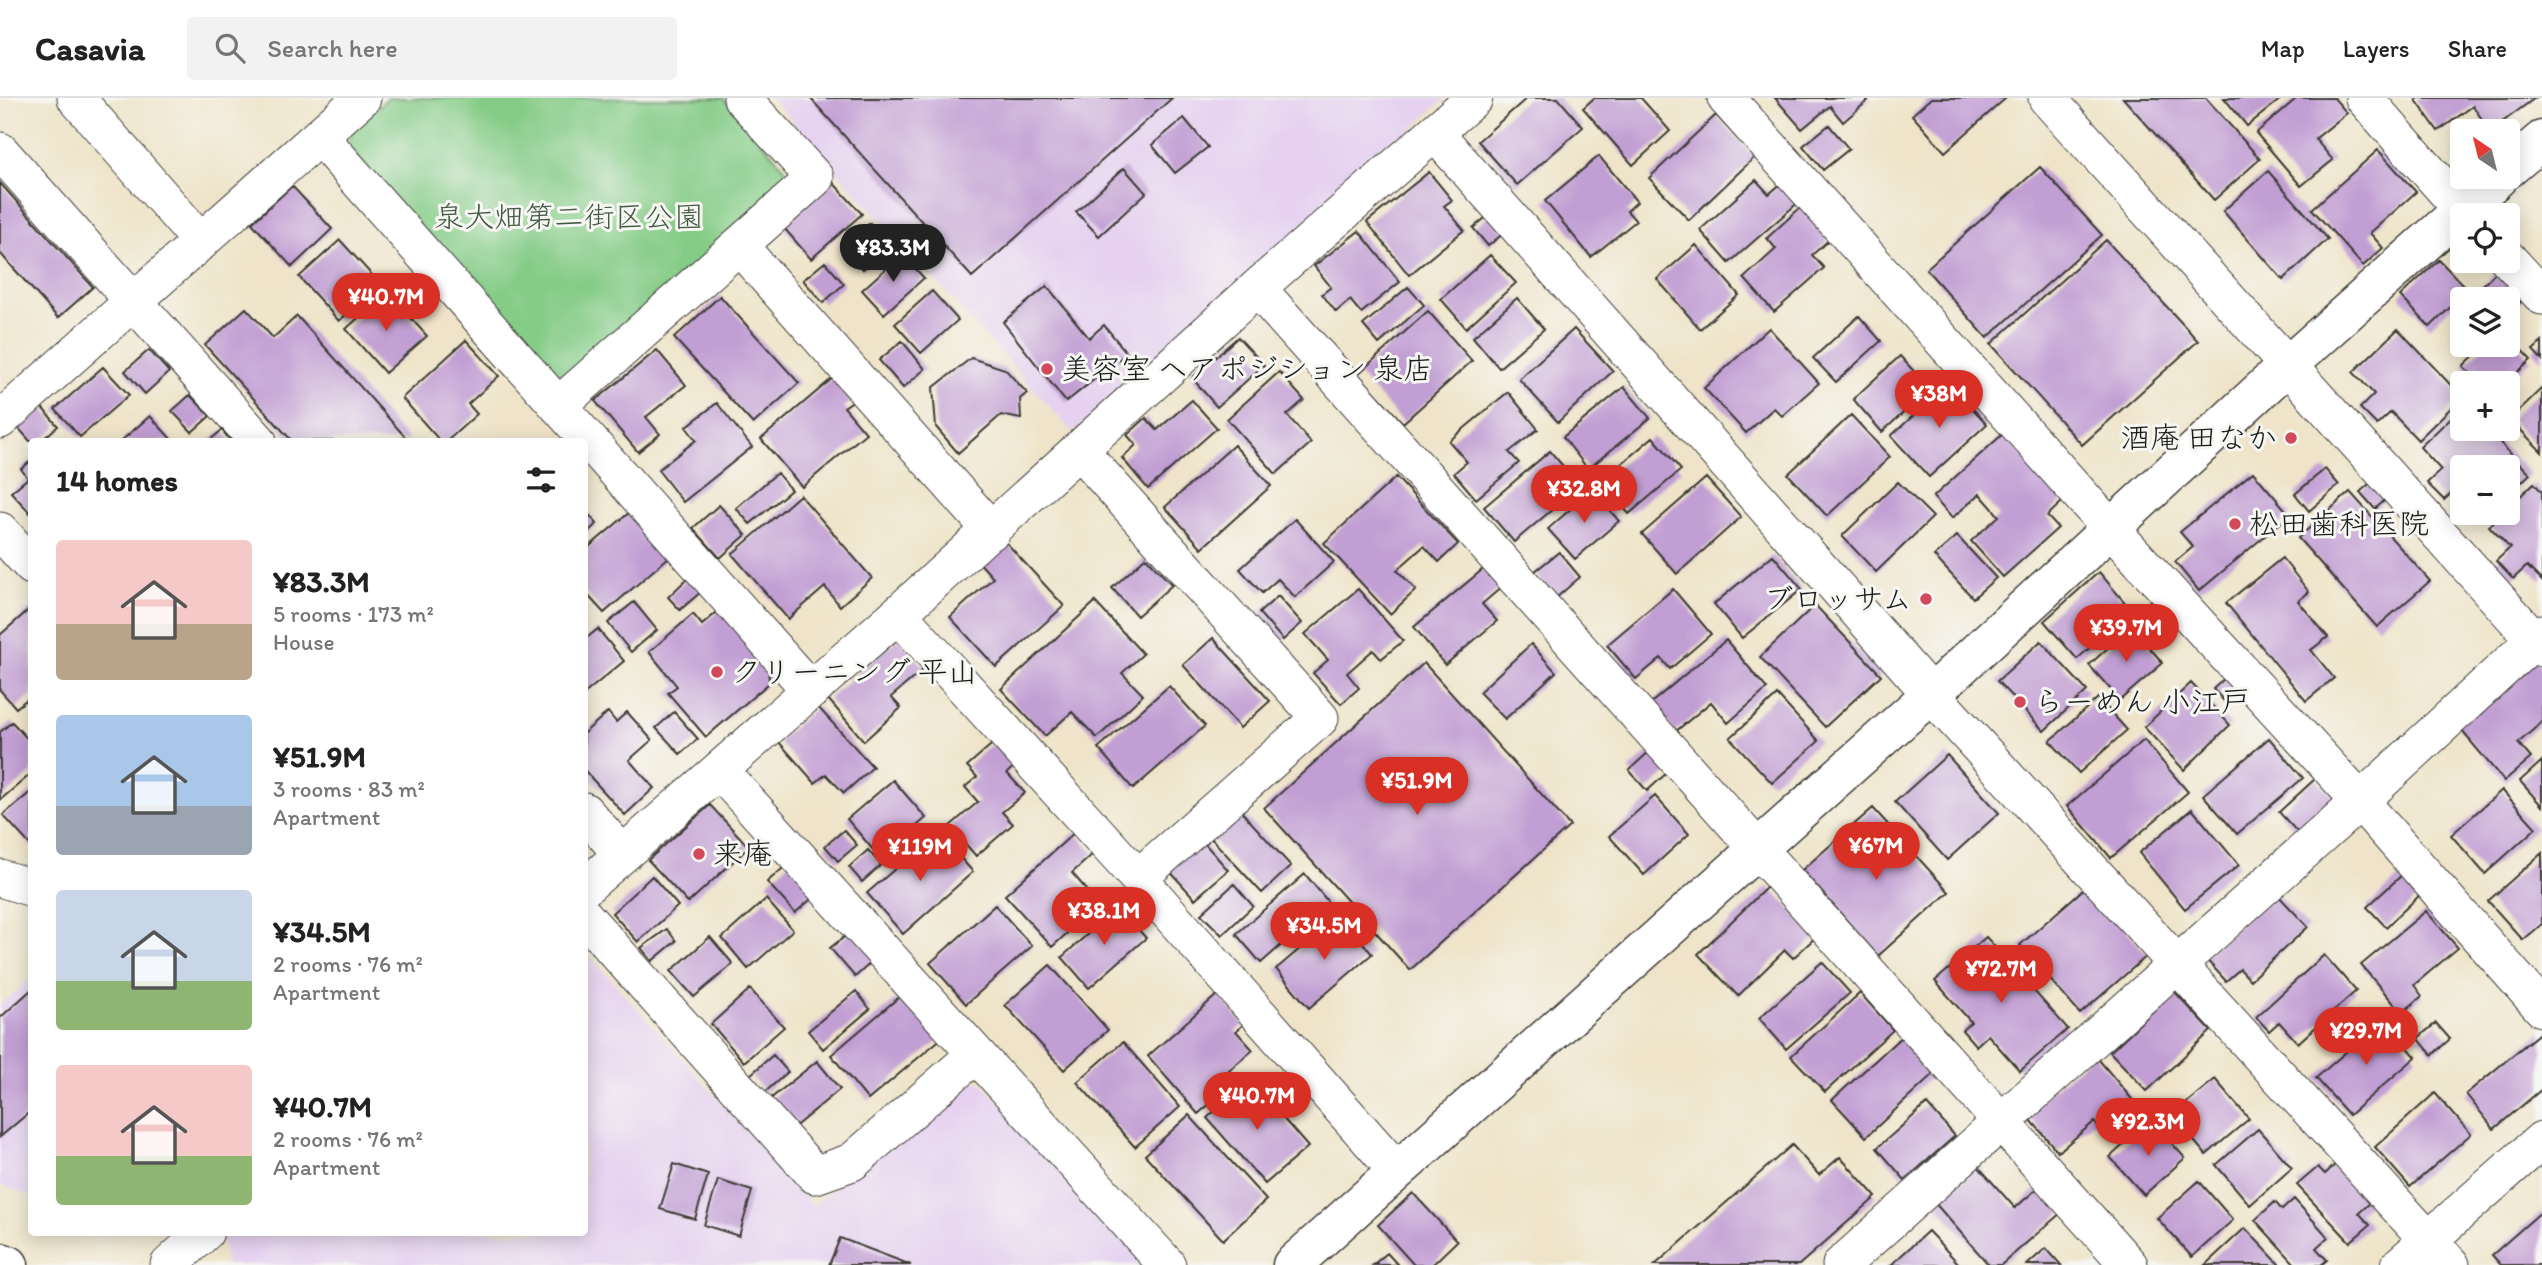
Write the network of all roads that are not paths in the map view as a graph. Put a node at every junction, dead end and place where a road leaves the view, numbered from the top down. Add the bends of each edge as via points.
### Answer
1 (76, 98) edge
2 (742, 98) edge
3 (1474, 98) edge
4 (1726, 98) edge
5 (2047, 98) edge
6 (2364, 98) edge
7 (336, 113) edge
8 (1436, 133) junction
9 (2542, 140) edge
10 (0, 151) edge
11 (2520, 159) edge
12 (2487, 189) edge
13 (2457, 203) edge
14 (2474, 203) edge
15 (2450, 225) edge
16 (201, 242) junction
17 (739, 246) junction
18 (2520, 272) edge
19 (1256, 288) junction
20 (2542, 296) edge
21 (134, 301) junction
22 (2288, 365) junction
23 (558, 406) junction
24 (0, 420) edge
25 (255, 438) edge
26 (586, 438) edge
27 (588, 440) edge
28 (1080, 451) junction
29 (2111, 529) junction
30 (0, 531) edge
31 (992, 531) junction
32 (28, 562) edge
33 (898, 614) junction
34 (2539, 640) edge
35 (811, 691) junction
36 (1931, 694) junction
37 (720, 771) junction
38 (2360, 801) junction
39 (588, 815) edge
40 (1758, 849) junction
41 (622, 853) junction
42 (0, 878) edge
43 (1138, 878) junction
44 (588, 884) edge
45 (28, 887) edge
46 (588, 920) edge
47 (2176, 964) junction
48 (2542, 1008) edge
49 (976, 1054) junction
50 (2001, 1122) junction
51 (2542, 1140) edge
52 (1398, 1171) junction
53 (201, 1236) edge
54 (2439, 1252) edge
55 (0, 1262) edge
56 (9, 1265) edge
57 (169, 1265) edge
58 (1167, 1265) edge
59 (1292, 1265) edge
60 (1841, 1265) edge
61 (2129, 1265) edge
62 (2400, 1265) edge

1 - 16 street
2 - 17 street via 815,178
3 - 8 street
4 - 29 street
5 - 22 street
6 - 13 street
7 - 16 street
7 - 23 street
8 - 19 street
8 - 36 street
9 - 11 street
10 - 21 street
12 - 14 street
15 - 22 street
16 - 21 street
17 - 23 street
17 - 31 street
18 - 20 street
19 - 28 street
19 - 40 street
21 - 24 street
21 - 25 street
22 - 29 street
22 - 34 street
23 - 26 street
27 - 35 street
28 - 31 street
28 - 43 street via 1320,718
29 - 36 street
29 - 38 street
30 - 32 street
31 - 33 street
33 - 35 street
33 - 43 street
34 - 38 street
35 - 37 street
36 - 40 street
36 - 47 street
37 - 41 street
37 - 49 street
38 - 47 street
38 - 48 street
39 - 41 street
40 - 50 street
40 - 52 street
41 - 44 street
42 - 45 street
43 - 52 street
46 - 49 street via 815,1175 852,1162
47 - 50 street
47 - 54 street
49 - 58 street
50 - 60 street
50 - 61 street
51 - 54 street
52 - 59 street
53 - 57 street
54 - 62 street
55 - 56 street

